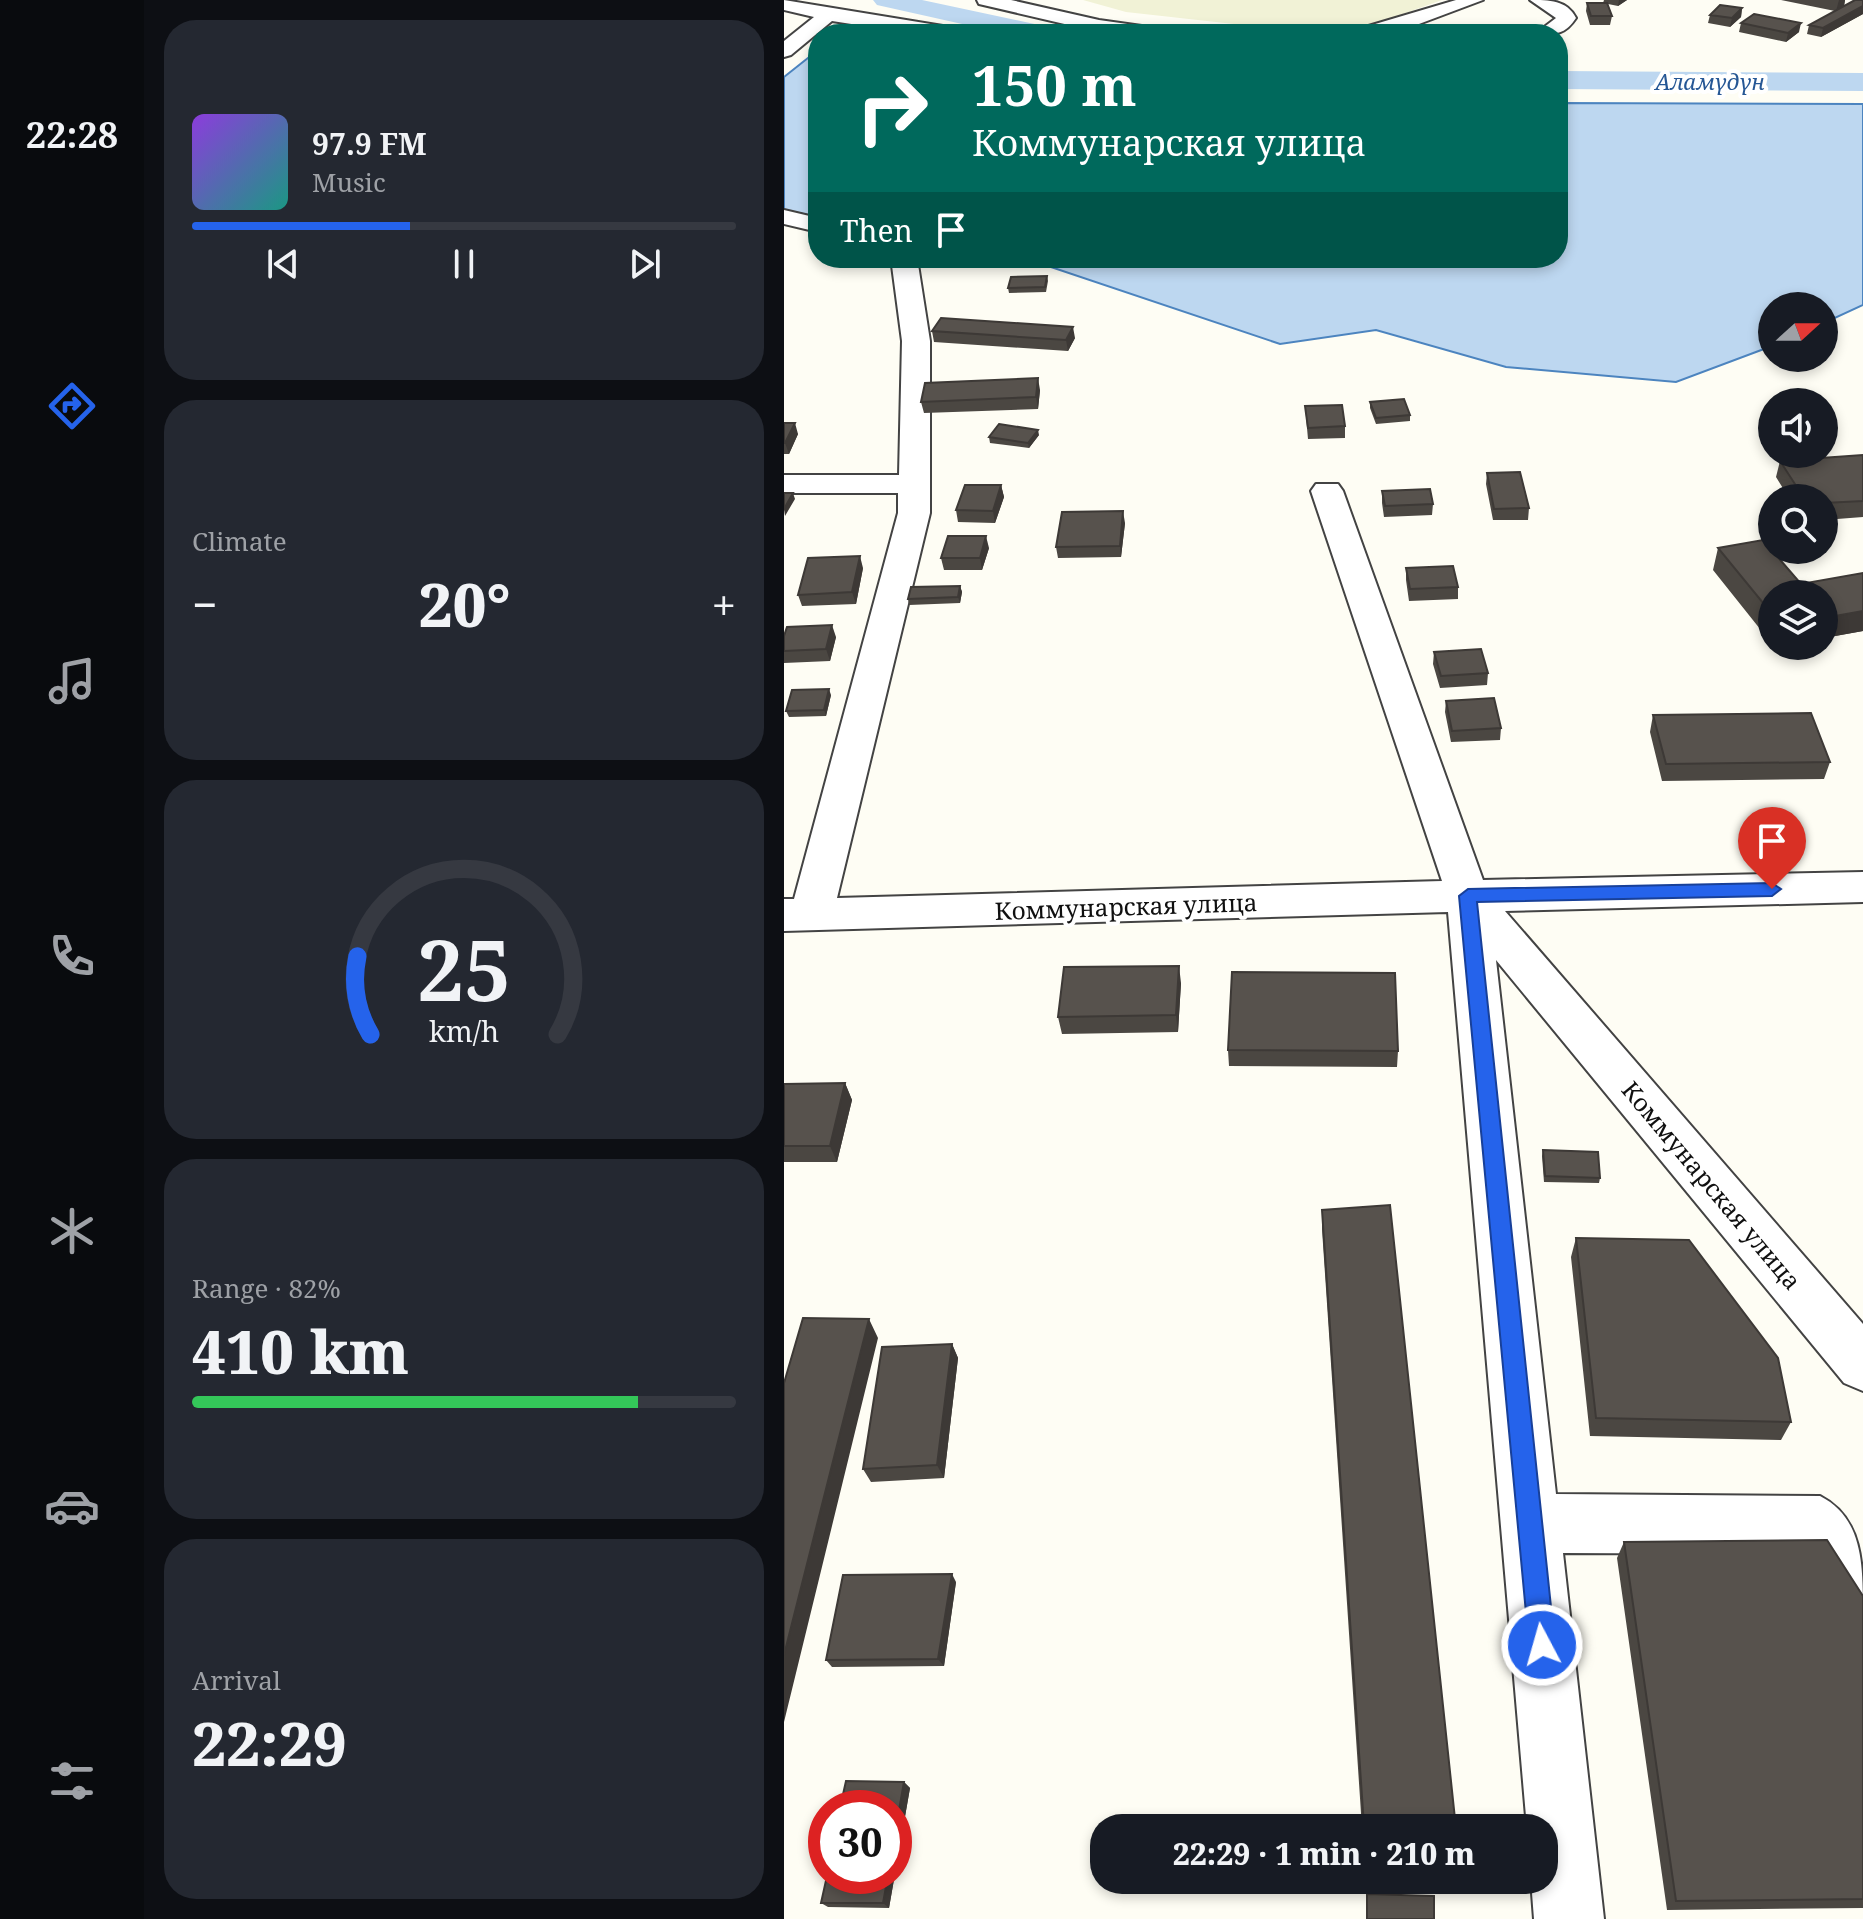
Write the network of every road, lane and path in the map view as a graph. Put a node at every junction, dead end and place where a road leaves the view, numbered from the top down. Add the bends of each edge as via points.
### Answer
1 (986, 0) edge
2 (1474, 0) edge
3 (1539, 0) edge
4 (784, 4) edge
5 (828, 15) junction
6 (817, 24) edge
7 (888, 24) edge
8 (1090, 24) edge
9 (1403, 24) edge
10 (1562, 24) edge
11 (808, 31) edge
12 (784, 51) edge
13 (784, 217) edge
14 (808, 223) edge
15 (905, 268) edge
16 (784, 484) edge
17 (914, 484) junction
18 (1327, 491) dead end
19 (1863, 887) edge
20 (1468, 896) junction
21 (798, 915) edge
22 (1863, 1365) edge
23 (1530, 1523) junction
24 (1863, 1584) edge
25 (1569, 1919) edge

1 - 8 street
2 - 9 street
3 - 10 street via 1563,11
4 - 5 street
5 - 6 street
5 - 7 street
11 - 12 street
13 - 14 street
15 - 17 street via 916,341
16 - 17 street
17 - 21 street via 914,513
18 - 20 street
19 - 20 street, Коммунарская улица
20 - 21 street, Коммунарская улица
20 - 22 street, Коммунарская улица
20 - 23 street
23 - 24 street via 1820,1525
23 - 25 street

